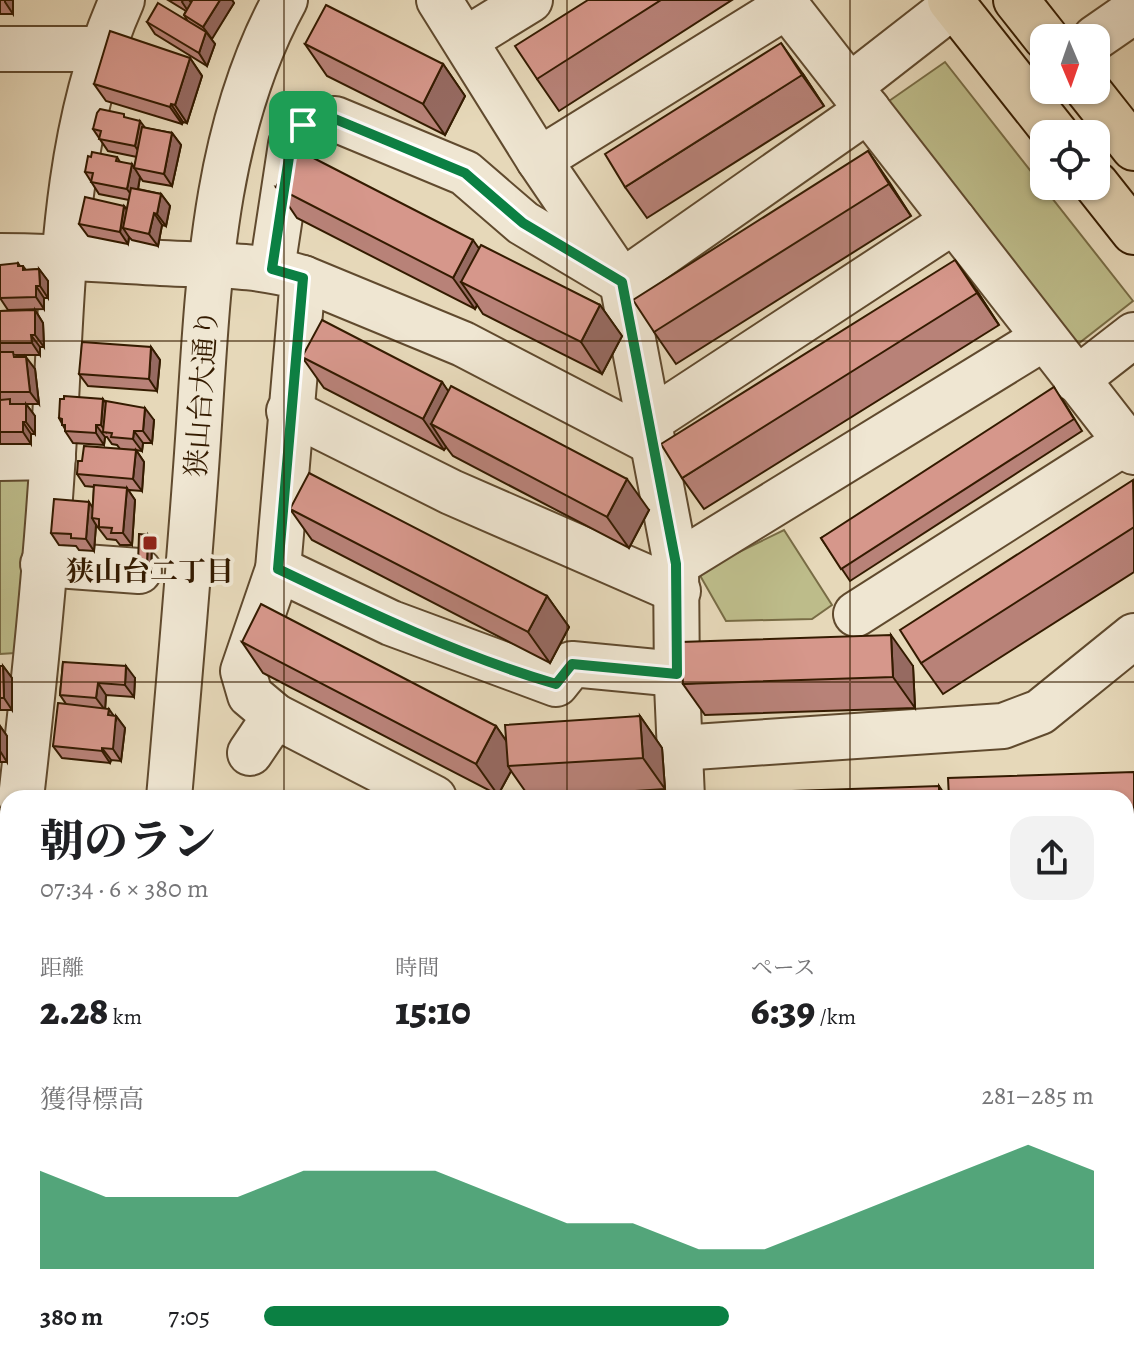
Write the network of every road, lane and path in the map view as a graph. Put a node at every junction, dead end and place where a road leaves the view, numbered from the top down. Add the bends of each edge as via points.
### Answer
1 (122, 0) edge
2 (285, 0) edge
3 (439, 0) edge
4 (530, 0) edge
5 (1016, 0) edge
6 (784, 3) edge
7 (952, 3) edge
8 (1134, 11) edge
9 (1035, 24) edge
10 (1110, 28) edge
11 (465, 40) junction
12 (0, 49) edge
13 (102, 49) junction
14 (859, 98) junction
15 (1099, 104) edge
16 (1045, 120) edge
17 (1134, 148) edge
18 (539, 160) junction
19 (1109, 200) edge
20 (954, 221) junction
21 (1134, 232) edge
22 (0, 256) edge
23 (65, 256) junction
24 (211, 264) junction
25 (287, 273) junction
26 (622, 282) junction
27 (1134, 335) edge
28 (1044, 338) junction
29 (1076, 380) junction
30 (289, 411) junction
31 (651, 432) junction
32 (1130, 447) edge
33 (53, 457) junction
34 (0, 458) edge
35 (43, 564) junction
36 (278, 569) junction
37 (139, 571) edge
38 (677, 577) junction
39 (856, 614) dead end
40 (1134, 636) edge
41 (17, 664) edge
42 (677, 674) junction
43 (275, 716) junction
44 (680, 748) junction
45 (250, 753) dead end
46 (21, 790) edge
47 (170, 790) edge
48 (418, 790) edge
49 (682, 790) edge

1 - 13 street
2 - 24 street, 狭山台大通り via 248,82 224,167
3 - 11 street
4 - 11 street
5 - 9 main road
6 - 14 street
6 - 18 street
7 - 14 street
7 - 16 main road
8 - 10 street
11 - 18 street
12 - 13 street
13 - 23 street via 70,197
14 - 20 street
14 - 26 street
15 - 17 main road
18 - 26 street
19 - 21 main road
20 - 28 street
20 - 31 street
22 - 23 street
23 - 24 street
23 - 33 street
24 - 25 street
24 - 47 street, 狭山台大通り
25 - 26 street via 291,144 312,119 335,119 465,173 523,223
25 - 30 street
25 - 31 street via 463,344
26 - 31 street
27 - 29 street
28 - 29 street
28 - 38 street
29 - 32 street
30 - 36 street
30 - 38 street via 451,492
31 - 38 street
32 - 39 street
33 - 34 street
33 - 35 street
35 - 37 street
35 - 41 street
36 - 42 street via 391,623 556,684 572,664
36 - 43 street via 243,671 250,695
38 - 42 street
40 - 44 street via 1040,712 1003,726
41 - 46 street
42 - 44 street
43 - 45 street
43 - 48 street
44 - 49 street

